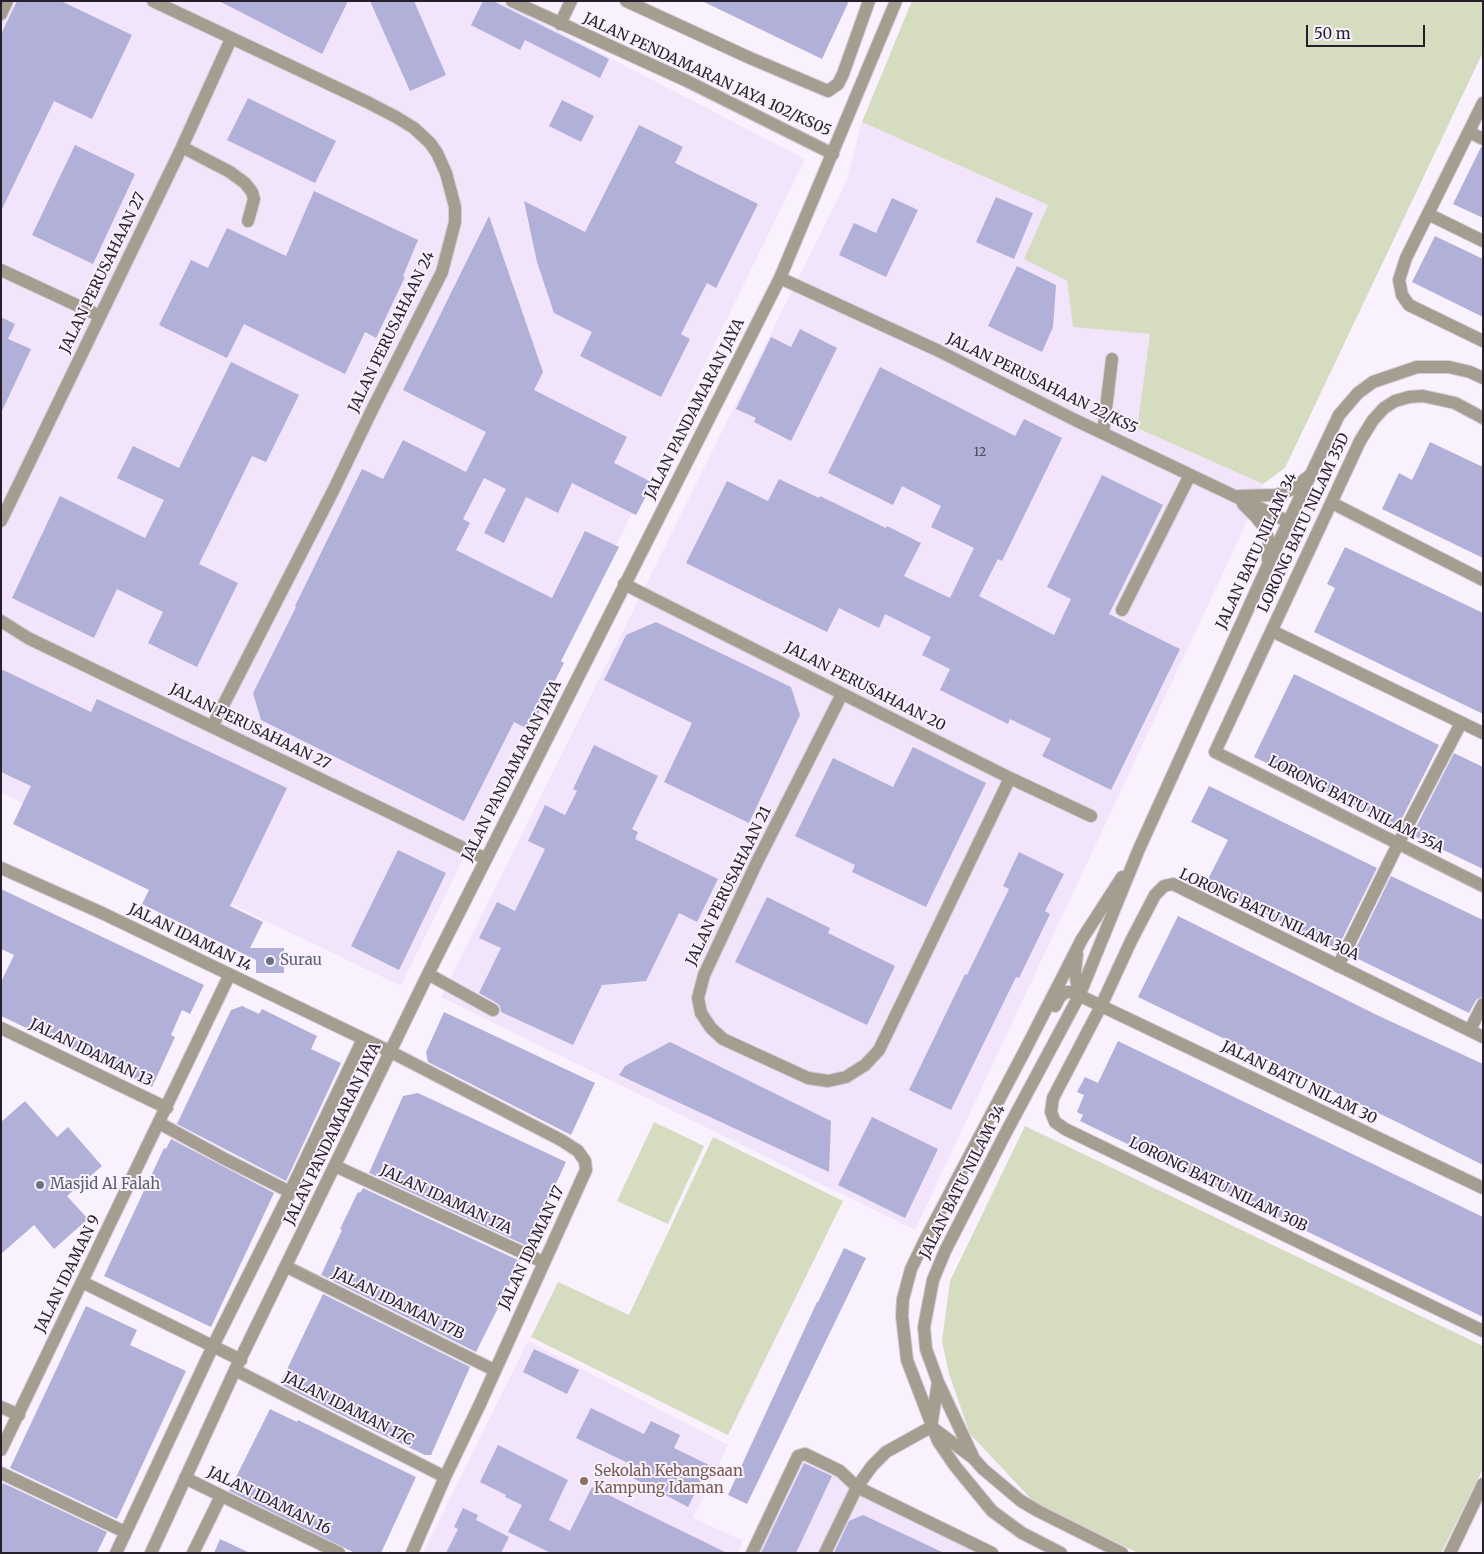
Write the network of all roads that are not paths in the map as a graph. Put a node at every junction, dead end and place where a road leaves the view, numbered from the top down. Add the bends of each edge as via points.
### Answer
1 (7, 1) edge
2 (153, 1) edge
3 (512, 1) edge
4 (571, 1) edge
5 (626, 1) edge
6 (870, 1) edge
7 (896, 1) edge
8 (1, 14) edge
9 (560, 24) junction
10 (231, 39) junction
11 (1483, 103) edge
12 (1469, 132) junction
13 (1483, 139) edge
14 (182, 147) junction
15 (833, 154) junction
16 (1428, 214) junction
17 (248, 221) dead end
18 (1483, 241) edge
19 (1, 270) edge
20 (780, 278) junction
21 (100, 316) junction
22 (1483, 341) edge
23 (1112, 359) dead end
24 (1483, 378) edge
25 (1483, 418) edge
26 (1102, 433) junction
27 (1190, 475) junction
28 (1311, 475) junction
29 (1233, 496) junction
30 (1332, 503) junction
31 (1, 521) edge
32 (1289, 522) junction
33 (1267, 567) junction
34 (1483, 580) edge
35 (624, 584) junction
36 (1122, 610) dead end
37 (1, 621) edge
38 (1272, 631) junction
39 (842, 694) junction
40 (1461, 723) junction
41 (212, 727) junction
42 (1483, 733) edge
43 (1214, 752) joint
44 (1010, 778) junction
45 (1092, 816) dead end
46 (1398, 844) junction
47 (1139, 850) junction
48 (486, 859) junction
49 (1, 868) edge
50 (1483, 886) edge
51 (1082, 939) junction
52 (1338, 966) junction
53 (428, 974) junction
54 (229, 976) junction
55 (1079, 996) junction
56 (1483, 1004) edge
57 (1101, 1006) junction
58 (493, 1010) dead end
59 (1, 1028) edge
60 (1470, 1030) junction
61 (1483, 1037) edge
62 (363, 1039) junction
63 (391, 1052) junction
64 (1022, 1056) junction
65 (167, 1108) junction
66 (159, 1124) junction
67 (335, 1166) junction
68 (1483, 1188) edge
69 (290, 1192) junction
70 (543, 1262) junction
71 (287, 1267) junction
72 (82, 1282) junction
73 (1483, 1330) edge
74 (213, 1346) junction
75 (238, 1365) junction
76 (494, 1370) junction
77 (938, 1382) junction
78 (1, 1407) edge
79 (18, 1415) junction
80 (931, 1427) junction
81 (1, 1450) edge
82 (974, 1459) junction
83 (1, 1472) edge
84 (445, 1477) junction
85 (185, 1478) junction
86 (1483, 1484) edge
87 (857, 1487) junction
88 (221, 1496) junction
89 (125, 1532) junction
90 (331, 1551) edge
91 (116, 1553) edge
92 (151, 1553) edge
93 (194, 1553) edge
94 (412, 1553) edge
95 (752, 1553) edge
96 (825, 1553) edge
97 (992, 1553) edge
98 (1061, 1553) edge
99 (1122, 1553) edge
100 (1450, 1553) edge

1 - 8 street
2 - 10 street, JALAN PERUSAHAAN 24
3 - 9 street, JALAN PENDAMARAN JAYA 102/KS05
4 - 9 street
5 - 6 street via 828,91 838,84 843,74
7 - 15 street, JALAN PANDAMARAN JAYA
9 - 15 street, JALAN PENDAMARAN JAYA 102/KS05 via 687,81
10 - 14 street, JALAN PERUSAHAAN 27
10 - 41 street, JALAN PERUSAHAAN 24 via 367,102 414,128 430,143 446,172 455,207 455,222 442,272
11 - 12 street
12 - 13 street
12 - 16 street
14 - 17 street via 245,183 254,200
14 - 21 street, JALAN PERUSAHAAN 27
15 - 20 street, JALAN PANDAMARAN JAYA
16 - 18 street
16 - 22 street via 1406,258 1399,280 1402,295 1420,312
19 - 21 street
20 - 26 street, JALAN PERUSAHAAN 22/KS5 via 939,351
20 - 35 street, JALAN PANDAMARAN JAYA
21 - 31 street, JALAN PERUSAHAAN 27
23 - 26 street
24 - 28 street, JALAN BATU NILAM 34 via 1449,367 1417,367 1373,382 1358,393 1339,415
25 - 30 street, LORONG BATU NILAM 35D via 1455,403 1423,396 1395,401 1373,420 1360,441
26 - 27 street, JALAN PERUSAHAAN 22/KS5
27 - 29 street, JALAN PERUSAHAAN 22/KS5
27 - 36 street
28 - 29 street via 1276,495
28 - 32 street, JALAN BATU NILAM 34
29 - 32 street, JALAN PERUSAHAAN 22/KS5
29 - 33 street via 1264,527 1269,542
30 - 34 street
30 - 38 street, LORONG BATU NILAM 35D
32 - 33 street, JALAN BATU NILAM 34
33 - 47 street, JALAN BATU NILAM 34
35 - 39 street, JALAN PERUSAHAAN 20
35 - 48 street, JALAN PANDAMARAN JAYA
37 - 41 street, JALAN PERUSAHAAN 27 via 28,638
38 - 40 street
38 - 43 street, LORONG BATU NILAM 35D
39 - 44 street, JALAN PERUSAHAAN 20
39 - 44 street, JALAN PERUSAHAAN 21 via 704,975 698,998 701,1013 724,1039 808,1078 828,1081 846,1077 865,1065 879,1050
40 - 42 street
40 - 46 street
41 - 48 street, JALAN PERUSAHAAN 27
43 - 46 street, LORONG BATU NILAM 35A
44 - 45 street, JALAN PERUSAHAAN 20
46 - 50 street, LORONG BATU NILAM 35A
46 - 52 street
47 - 51 street, JALAN BATU NILAM 34
47 - 55 street, JALAN BATU NILAM 34
48 - 53 street, JALAN PANDAMARAN JAYA
49 - 54 street, JALAN IDAMAN 14
51 - 55 street via 1075,972
51 - 64 street, JALAN BATU NILAM 34
52 - 57 street, LORONG BATU NILAM 30A via 1172,884 1164,886 1155,895
52 - 60 street, LORONG BATU NILAM 30A
53 - 58 street
53 - 63 street, JALAN PANDAMARAN JAYA
54 - 62 street, JALAN IDAMAN 14
54 - 65 street, JALAN IDAMAN 9
55 - 57 street, JALAN BATU NILAM 30
55 - 64 street via 1065,992 1059,998 1037,1039
55 - 77 street, JALAN BATU NILAM 34 via 994,1155 933,1280 924,1327 926,1349
56 - 60 street
57 - 68 street, JALAN BATU NILAM 30
57 - 73 street, LORONG BATU NILAM 30B via 1053,1098 1051,1112 1055,1122
59 - 65 street, JALAN IDAMAN 13
60 - 61 street, LORONG BATU NILAM 30A
62 - 63 street, JALAN IDAMAN 14
62 - 69 street, JALAN PANDAMARAN JAYA
63 - 67 street, JALAN PANDAMARAN JAYA
63 - 70 street, JALAN IDAMAN 17 via 578,1151 585,1161 586,1170
64 - 80 street, JALAN BATU NILAM 34 via 911,1269 903,1299 907,1360
65 - 66 street, JALAN IDAMAN 9
66 - 69 street
66 - 72 street, JALAN IDAMAN 9
67 - 70 street, JALAN IDAMAN 17A
67 - 71 street, JALAN PANDAMARAN JAYA
69 - 74 street, JALAN PANDAMARAN JAYA
70 - 76 street, JALAN IDAMAN 17
71 - 75 street, JALAN PANDAMARAN JAYA
71 - 76 street, JALAN IDAMAN 17B
72 - 74 street, JALAN IDAMAN 17C
72 - 79 street, JALAN IDAMAN 9
74 - 75 street, JALAN IDAMAN 17C
74 - 89 street, JALAN PANDAMARAN JAYA
75 - 84 street, JALAN IDAMAN 17C
75 - 85 street, JALAN PANDAMARAN JAYA
76 - 84 street, JALAN IDAMAN 17
77 - 80 street
77 - 82 street, JALAN BATU NILAM 34
78 - 79 street
79 - 81 street, JALAN IDAMAN 9
80 - 82 street
80 - 87 street via 886,1452
80 - 98 street, JALAN BATU NILAM 34 via 945,1452 992,1511 1022,1533
82 - 99 street, JALAN BATU NILAM 34 via 1021,1501
83 - 89 street
84 - 94 street, JALAN IDAMAN 17
85 - 88 street, JALAN IDAMAN 16
85 - 92 street, JALAN PANDAMARAN JAYA
86 - 100 street
87 - 95 street via 840,1471 805,1454 798,1456
87 - 96 street
87 - 97 street
88 - 90 street, JALAN IDAMAN 16
88 - 93 street
89 - 91 street, JALAN PANDAMARAN JAYA

